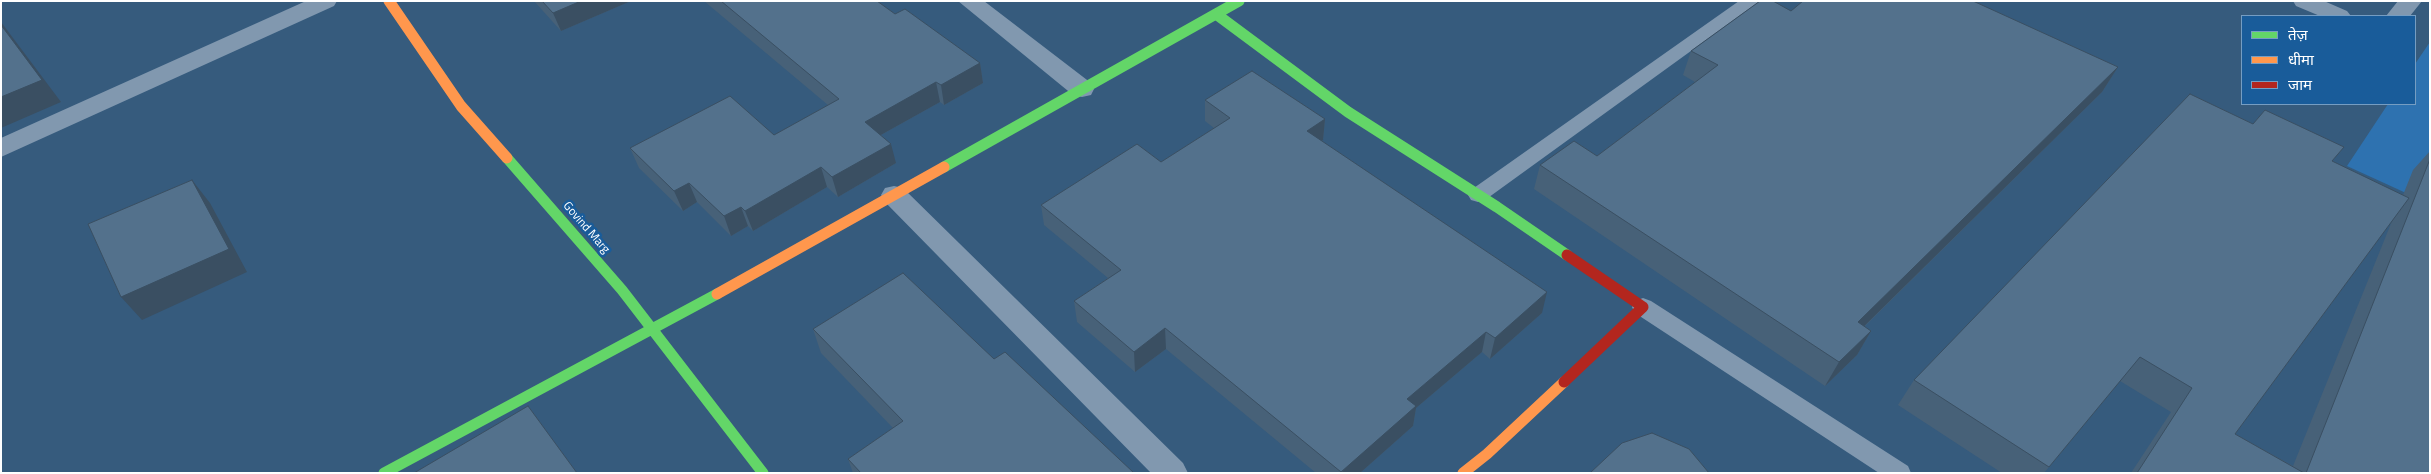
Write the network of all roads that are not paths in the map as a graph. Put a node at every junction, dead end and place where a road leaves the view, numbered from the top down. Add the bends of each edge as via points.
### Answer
1 (326, 1) edge
2 (389, 1) edge
3 (969, 1) edge
4 (1239, 1) edge
5 (1752, 1) edge
6 (2304, 1) edge
7 (2411, 1) edge
8 (1216, 14) junction
9 (2337, 15) edge
10 (2398, 15) edge
11 (1082, 89) junction
12 (1, 148) edge
13 (894, 195) junction
14 (1478, 195) junction
15 (1643, 307) junction
16 (653, 330) junction
17 (384, 473) edge
18 (763, 473) edge
19 (1172, 473) edge
20 (1463, 473) edge
21 (1899, 473) edge

1 - 12 street
2 - 16 street, Govind Marg via 461,106
3 - 11 street
4 - 8 street
5 - 14 lane
6 - 9 street
7 - 10 street
8 - 11 street
8 - 14 street via 1348,112
11 - 13 street
13 - 16 street
13 - 19 street
14 - 15 street
15 - 20 street
15 - 21 lane
16 - 17 street
16 - 18 street, Govind Marg

